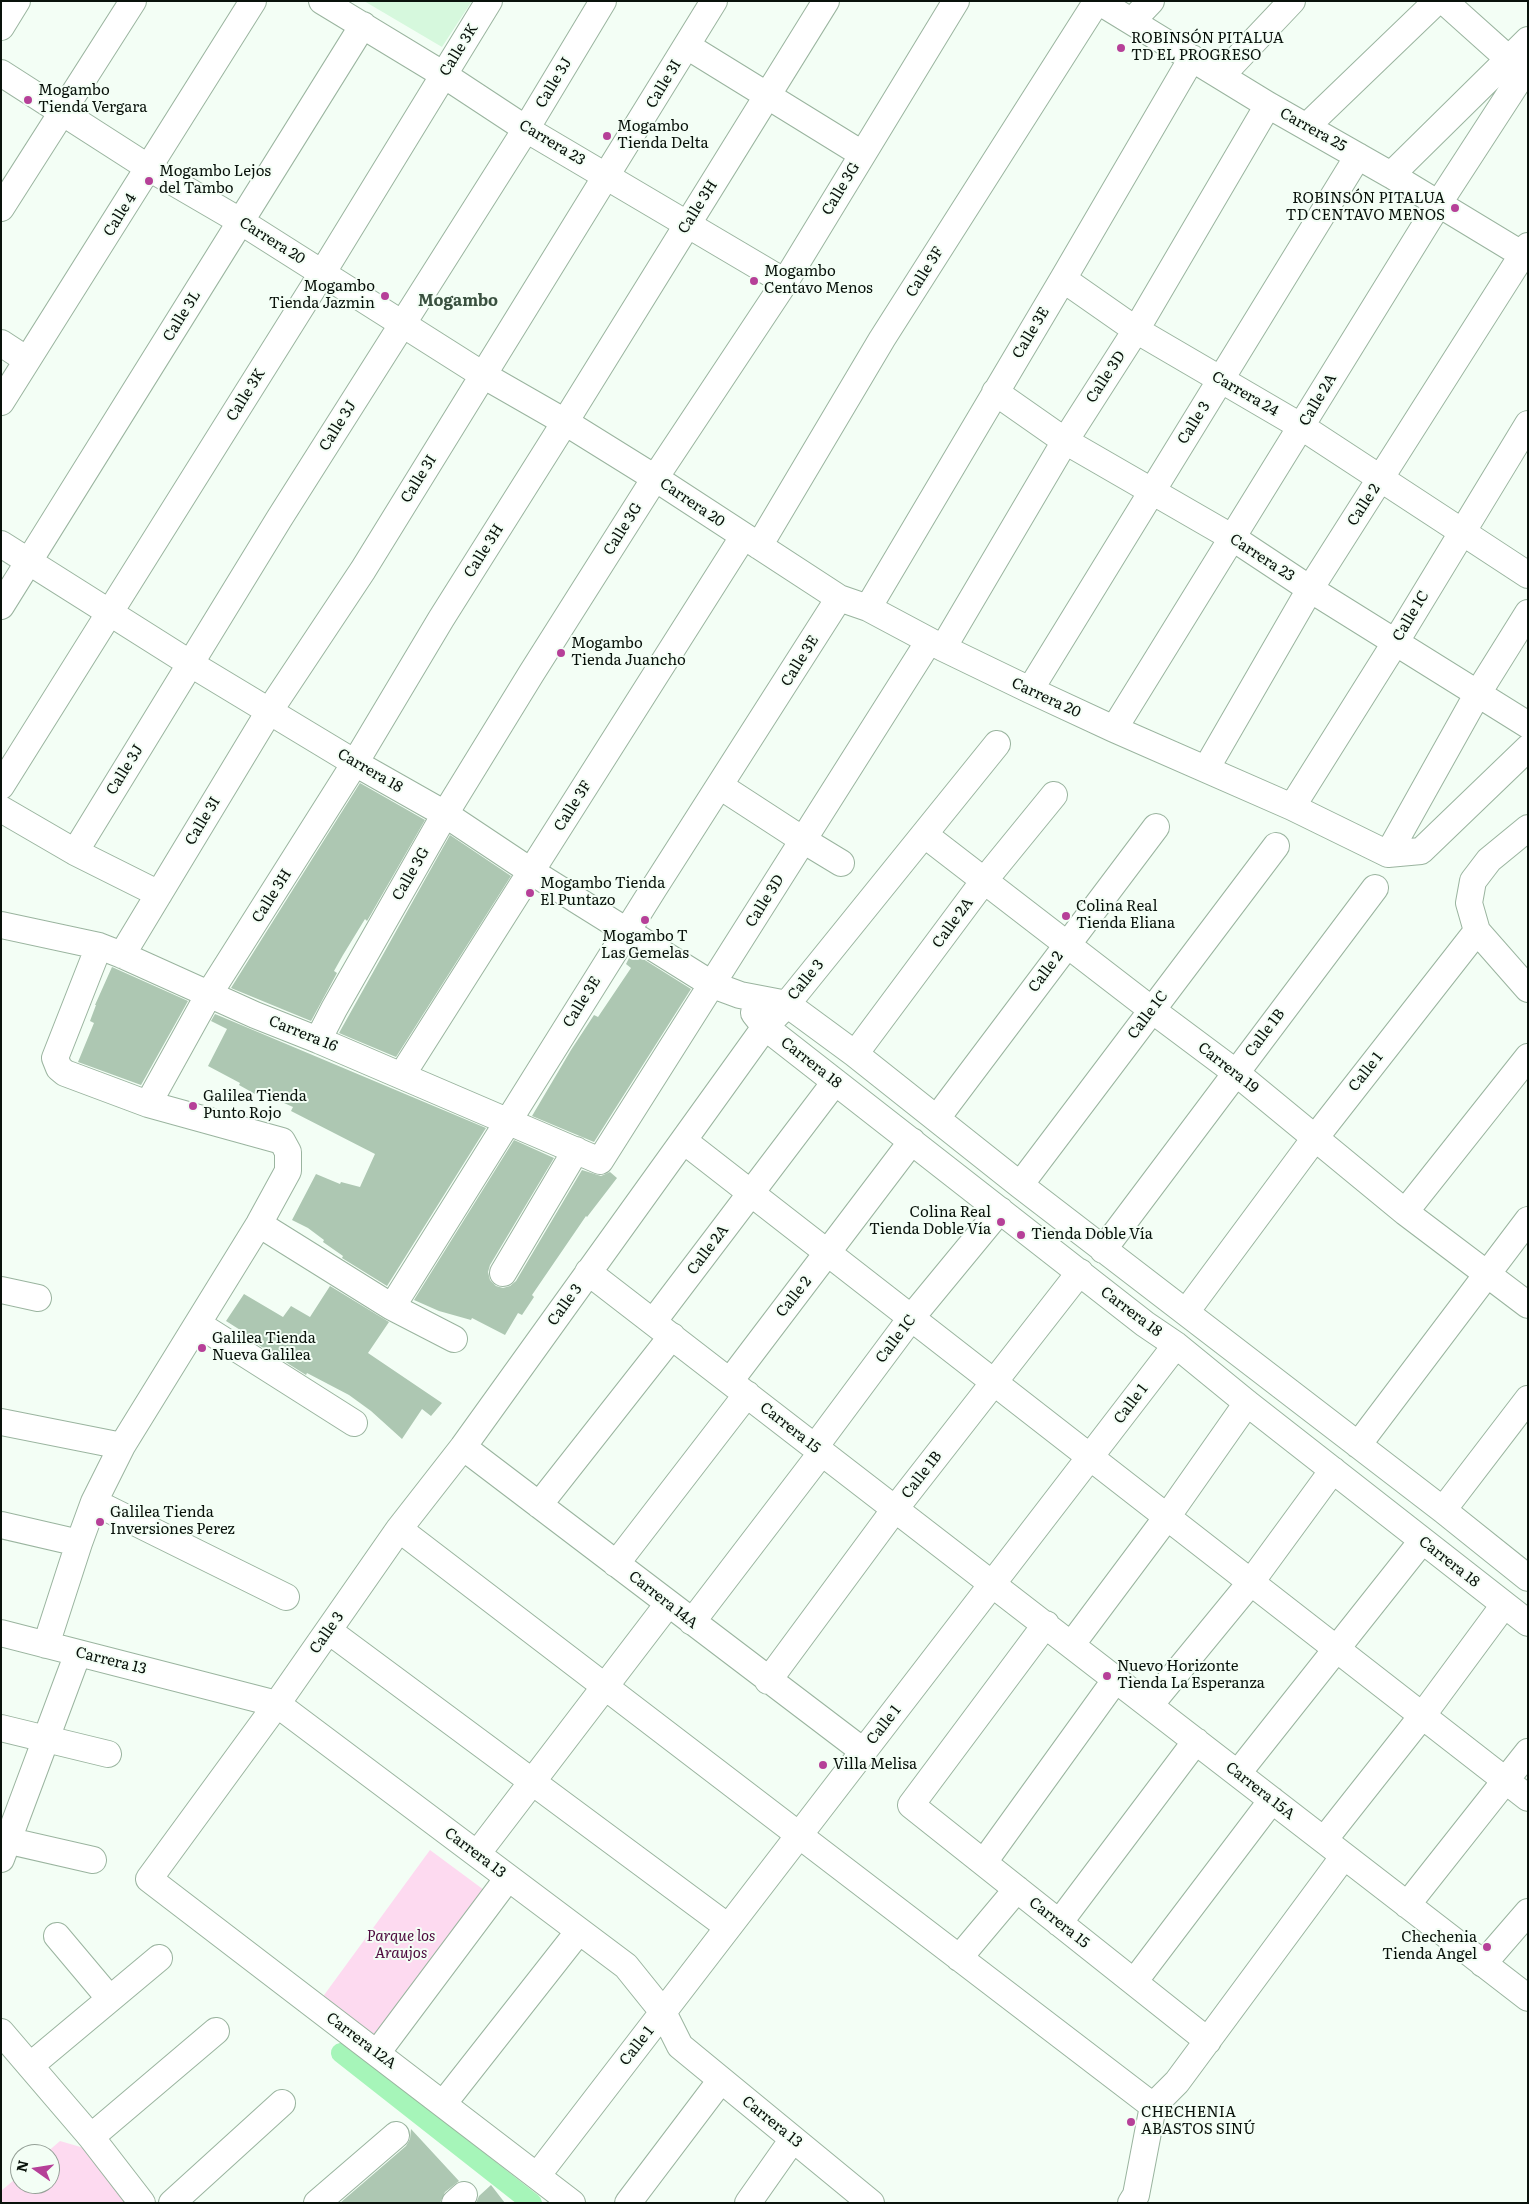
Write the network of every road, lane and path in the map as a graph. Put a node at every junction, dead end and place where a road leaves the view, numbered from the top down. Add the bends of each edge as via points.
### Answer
1 (17, 1) edge
2 (133, 1) edge
3 (253, 1) edge
4 (322, 1) edge
5 (489, 1) edge
6 (603, 1) edge
7 (714, 1) edge
8 (826, 1) edge
9 (956, 1) edge
10 (1098, 1) edge
11 (1151, 1) edge
12 (1292, 1) edge
13 (1437, 1) edge
14 (1444, 1) edge
15 (1132, 22) junction
16 (363, 25) junction
17 (1, 27) edge
18 (1528, 40) edge
19 (687, 46) junction
20 (1192, 58) junction
21 (1520, 69) edge
22 (1, 73) edge
23 (444, 75) junction
24 (1221, 76) junction
25 (768, 96) junction
26 (1268, 105) junction
27 (63, 111) junction
28 (1306, 126) junction
29 (526, 129) junction
30 (862, 154) junction
31 (1358, 156) junction
32 (149, 168) junction
33 (1391, 174) junction
34 (608, 176) junction
35 (1439, 203) junction
36 (1, 208) edge
37 (240, 221) junction
38 (687, 225) junction
39 (1526, 253) edge
40 (323, 272) junction
41 (1063, 279) junction
42 (784, 282) junction
43 (402, 324) junction
44 (1136, 330) junction
45 (1, 344) edge
46 (28, 360) junction
47 (483, 375) junction
48 (1221, 380) junction
49 (995, 392) junction
50 (1, 402) edge
51 (566, 422) junction
52 (1528, 424) edge
53 (1302, 427) junction
54 (1065, 441) junction
55 (655, 478) junction
56 (1380, 480) junction
57 (1152, 491) junction
58 (1462, 532) junction
59 (1233, 538) junction
60 (751, 542) junction
61 (1, 544) edge
62 (30, 561) junction
63 (1528, 575) edge
64 (1310, 589) junction
65 (839, 598) junction
66 (1, 606) edge
67 (868, 608) junction
68 (111, 612) junction
69 (1528, 614) edge
70 (1395, 643) junction
71 (936, 645) junction
72 (191, 664) junction
73 (1030, 690) junction
74 (1478, 693) junction
75 (270, 710) junction
76 (1528, 725) edge
77 (1114, 729) junction
78 (997, 744) dead end
79 (1528, 748) edge
80 (355, 763) junction
81 (1206, 769) junction
82 (1, 786) edge
83 (720, 786) junction
84 (1054, 795) dead end
85 (1292, 806) junction
86 (1, 809) edge
87 (445, 814) junction
88 (1156, 827) dead end
89 (1528, 828) edge
90 (925, 835) junction
91 (803, 840) junction
92 (1276, 846) dead end
93 (75, 852) junction
94 (1388, 854) junction
95 (841, 863) dead end
96 (532, 872) junction
97 (983, 882) junction
98 (1375, 888) dead end
99 (159, 894) junction
100 (1, 925) edge
101 (627, 931) junction
102 (1477, 931) junction
103 (1067, 944) junction
104 (110, 951) junction
105 (1522, 972) edge
106 (713, 985) junction
107 (209, 994) junction
108 (740, 995) junction
109 (787, 1004) junction
110 (1152, 1010) junction
111 (765, 1027) junction
112 (318, 1040) junction
113 (855, 1054) junction
114 (1528, 1057) edge
115 (1235, 1072) junction
116 (402, 1075) junction
117 (835, 1082) junction
118 (148, 1104) junction
119 (937, 1118) junction
120 (509, 1121) junction
121 (1315, 1138) junction
122 (684, 1141) junction
123 (912, 1141) junction
124 (974, 1147) junction
125 (576, 1150) junction
126 (600, 1160) joint
127 (952, 1173) junction
128 (1020, 1186) junction
129 (750, 1193) junction
130 (1000, 1210) junction
131 (1405, 1212) junction
132 (1528, 1220) edge
133 (259, 1224) junction
134 (1103, 1250) junction
135 (828, 1253) junction
136 (588, 1272) junction
137 (1080, 1272) junction
138 (503, 1273) dead end
139 (1486, 1274) junction
140 (1, 1290) edge
141 (38, 1298) dead end
142 (1528, 1305) edge
143 (392, 1307) junction
144 (1186, 1312) junction
145 (911, 1318) junction
146 (198, 1324) junction
147 (663, 1329) junction
148 (454, 1339) dead end
149 (1176, 1345) junction
150 (995, 1383) junction
151 (738, 1388) junction
152 (1528, 1400) edge
153 (1247, 1403) junction
154 (1, 1422) edge
155 (354, 1423) dead end
156 (1358, 1445) junction
157 (122, 1446) junction
158 (463, 1447) junction
159 (818, 1450) junction
160 (1091, 1458) junction
161 (1333, 1470) junction
162 (94, 1502) junction
163 (538, 1505) junction
164 (896, 1509) junction
165 (1443, 1510) junction
166 (1167, 1517) junction
167 (1, 1525) edge
168 (399, 1529) junction
169 (1422, 1541) junction
170 (79, 1543) junction
171 (1499, 1554) junction
172 (616, 1564) junction
173 (1527, 1576) edge
174 (1250, 1582) junction
175 (1476, 1582) junction
176 (993, 1583) junction
177 (286, 1597) dead end
178 (668, 1604) junction
179 (1504, 1605) junction
180 (692, 1622) junction
181 (1528, 1623) edge
182 (1046, 1624) junction
183 (329, 1631) junction
184 (1, 1633) edge
185 (1072, 1644) junction
186 (46, 1645) junction
187 (1338, 1650) junction
188 (78, 1653) junction
189 (1116, 1679) junction
190 (768, 1681) junction
191 (605, 1687) junction
192 (277, 1704) junction
193 (1150, 1705) junction
194 (1422, 1716) junction
195 (1, 1728) edge
196 (46, 1740) junction
197 (1196, 1741) junction
198 (864, 1752) junction
199 (1528, 1752) edge
200 (108, 1754) dead end
201 (1238, 1773) junction
202 (532, 1782) junction
203 (1506, 1782) junction
204 (1528, 1798) edge
205 (1272, 1800) junction
206 (799, 1835) junction
207 (1324, 1840) junction
208 (4, 1846) edge
209 (477, 1854) junction
210 (1344, 1856) junction
211 (93, 1860) dead end
212 (984, 1862) junction
213 (508, 1878) junction
214 (149, 1879) joint
215 (1017, 1889) junction
216 (1407, 1905) junction
217 (1528, 1912) edge
218 (1059, 1923) junction
219 (728, 1927) junction
220 (579, 1931) junction
221 (57, 1936) dead end
222 (159, 1958) dead end
223 (959, 1958) junction
224 (1483, 1964) junction
225 (1134, 1982) junction
226 (1528, 1998) edge
227 (110, 1999) junction
228 (663, 2012) junction
229 (216, 2031) dead end
230 (1, 2032) edge
231 (1208, 2040) junction
232 (377, 2053) junction
233 (31, 2066) junction
234 (721, 2080) junction
235 (282, 2103) dead end
236 (443, 2104) junction
237 (1154, 2106) junction
238 (396, 2135) dead end
239 (91, 2137) junction
240 (793, 2139) junction
241 (537, 2176) junction
242 (869, 2202) edge
243 (142, 2203) edge
244 (172, 2203) edge
245 (317, 2203) edge
246 (572, 2203) edge
247 (628, 2203) edge
248 (748, 2203) edge
249 (1131, 2203) edge

1 - 17 street
2 - 27 street
3 - 32 street, Calle 4
4 - 16 street, Carrera 23
5 - 23 street, Calle 3K
6 - 29 street, Calle 3J
7 - 19 street, Calle 3I
8 - 25 street, Calle 3H
9 - 30 street, Calle 3G
10 - 15 street, Carrera 25
10 - 60 street, Calle 3F
11 - 15 street
12 - 24 street
13 - 28 street
14 - 21 street
15 - 20 street, Carrera 25
16 - 23 street, Carrera 23
16 - 37 street, Calle 3L
18 - 21 street
19 - 25 street
19 - 34 street, Calle 3I
20 - 24 street, Carrera 25
20 - 41 street, Calle 3E
21 - 33 street
21 - 35 street, Calle 2A
22 - 27 street, Carrera 20
23 - 29 street, Carrera 23
23 - 40 street, Calle 3K
24 - 26 street, Carrera 25
25 - 30 street
25 - 38 street, Calle 3H
26 - 28 street, Carrera 25
26 - 44 street, Calle 3D
27 - 32 street, Carrera 20
27 - 36 street
28 - 31 street, Carrera 25
29 - 34 street, Carrera 23
29 - 43 street, Calle 3J
30 - 42 street, Calle 3G
31 - 33 street, Carrera 25
31 - 48 street, Calle 3
32 - 37 street, Carrera 20
32 - 46 street, Calle 4
33 - 35 street, Carrera 25
34 - 38 street, Carrera 23
34 - 47 street, Calle 3I
35 - 39 street, Carrera 25
35 - 53 street, Calle 2A
37 - 40 street, Carrera 20
37 - 62 street, Calle 3L
38 - 42 street, Carrera 23
38 - 51 street, Calle 3H
39 - 56 street, Calle 2
40 - 43 street, Carrera 20
40 - 68 street, Calle 3K
41 - 44 street, Carrera 24
41 - 49 street, Calle 3E
42 - 55 street, Calle 3G
43 - 47 street, Carrera 20
43 - 72 street, Calle 3J
44 - 48 street, Carrera 24
44 - 54 street, Calle 3D
45 - 46 street
46 - 50 street, Calle 4
47 - 51 street, Carrera 20
47 - 75 street, Calle 3I via 363,570
48 - 53 street, Carrera 24
48 - 57 street, Calle 3
49 - 54 street, Carrera 23
49 - 67 street, Calle 3E
51 - 55 street, Carrera 20
51 - 80 street, Calle 3H via 441,619
52 - 58 street, Calle 1C
53 - 56 street, Carrera 24
53 - 59 street, Calle 2A
54 - 57 street, Carrera 23
54 - 71 street, Calle 3D
55 - 60 street, Carrera 20
55 - 87 street, Calle 3G
56 - 58 street, Carrera 24
56 - 64 street, Calle 2
57 - 59 street, Carrera 23
57 - 73 street, Calle 3
58 - 63 street, Carrera 24
58 - 70 street, Calle 1C
59 - 64 street, Carrera 23
59 - 77 street, Calle 2A
60 - 65 street, Carrera 20
60 - 96 street, Calle 3F
61 - 62 street, Carrera 18
62 - 66 street, Calle 3L
62 - 68 street, Carrera 18
64 - 70 street, Carrera 23
64 - 81 street, Calle 2
65 - 67 street, Carrera 20
65 - 83 street, Calle 3E
67 - 71 street, Carrera 20
68 - 72 street, Carrera 18
68 - 82 street, Calle 3K
69 - 74 street
70 - 74 street, Carrera 23
70 - 85 street, Calle 1C
71 - 73 street, Carrera 20
71 - 91 street, Calle 3D
72 - 75 street, Carrera 18
72 - 93 street, Calle 3J
73 - 77 street, Carrera 20
74 - 76 street, Carrera 23
74 - 94 street
75 - 80 street, Carrera 18
75 - 99 street, Calle 3I
77 - 81 street, Carrera 20
78 - 90 street, Calle 3
79 - 94 street via 1421,851
80 - 87 street, Carrera 18
80 - 107 street, Calle 3H
81 - 85 street, Carrera 20
83 - 91 street
83 - 101 street, Calle 3E
84 - 97 street, Calle 2A
85 - 94 street, Carrera 20
86 - 93 street
87 - 96 street, Carrera 18
87 - 112 street, Calle 3G
88 - 103 street, Calle 2
89 - 102 street via 1489,860 1473,881 1469,903
90 - 97 street, Carrera 19
90 - 109 street, Calle 3
91 - 95 street
91 - 106 street, Calle 3D
92 - 110 street, Calle 1C
93 - 99 street
96 - 101 street, Carrera 18
96 - 116 street, Calle 3F
97 - 103 street, Carrera 19
97 - 113 street, Calle 2A
98 - 115 street, Calle 1B
99 - 104 street, Calle 3I
100 - 104 street, Carrera 16
101 - 106 street, Carrera 18
101 - 120 street, Calle 3E
102 - 105 street
102 - 121 street, Calle 1
103 - 110 street, Carrera 19
103 - 119 street, Calle 2
104 - 107 street, Carrera 16
104 - 118 street, Calle 3I via 55,1058 65,1073
106 - 108 street, Carrera 18
106 - 126 street, Calle 3D
107 - 112 street, Carrera 16
107 - 118 street, Calle 3H
108 - 109 street, Carrera 18
108 - 111 street, Carrera 18
109 - 111 street, Calle 3
109 - 113 street, Carrera 18
110 - 115 street, Carrera 19
110 - 128 street, Calle 1C
111 - 117 street, Carrera 18
111 - 122 street, Calle 3
112 - 116 street, Carrera 16
113 - 119 street, Carrera 18
114 - 131 street
115 - 121 street, Carrera 19
115 - 134 street, Calle 1B
116 - 120 street, Carrera 16
117 - 123 street, Carrera 18
117 - 129 street, Calle 2A
118 - 133 street via 282,1140 288,1152 288,1171
119 - 124 street, Carrera 18
120 - 125 street, Carrera 16
120 - 143 street, Calle 3E
121 - 131 street, Carrera 19
121 - 144 street, Calle 1
122 - 129 street
122 - 136 street, Calle 3
123 - 127 street, Carrera 18
123 - 135 street, Calle 2
124 - 127 street
124 - 128 street, Carrera 18
125 - 126 street, Carrera 16
125 - 138 street
127 - 130 street, Carrera 18
128 - 134 street, Carrera 18
129 - 135 street
129 - 147 street, Calle 2A
130 - 137 street, Carrera 18
130 - 145 street, Calle 1C
131 - 139 street, Carrera 19
132 - 139 street
133 - 143 street
133 - 146 street
134 - 144 street, Carrera 18
135 - 145 street
135 - 151 street, Calle 2
136 - 147 street, Carrera 15
136 - 158 street, Calle 3
137 - 149 street, Carrera 18
137 - 150 street, Calle 1B
139 - 142 street, Carrera 19
139 - 156 street
140 - 141 street
143 - 148 street
144 - 156 street, Carrera 18
145 - 150 street
145 - 159 street, Calle 1C
146 - 155 street
146 - 157 street
147 - 151 street, Carrera 15
147 - 163 street, Calle 2A
149 - 153 street, Carrera 18
149 - 160 street, Calle 1
150 - 160 street
150 - 164 street, Calle 1B
151 - 159 street, Carrera 15
151 - 172 street, Calle 2
152 - 165 street
153 - 161 street, Carrera 18
153 - 166 street
154 - 157 street
156 - 165 street, Carrera 18
157 - 162 street
158 - 163 street, Carrera 14A
158 - 168 street, Calle 3
159 - 164 street, Carrera 15
159 - 180 street, Calle 1C
160 - 166 street
160 - 176 street, Calle 1
161 - 169 street, Carrera 18
161 - 174 street
162 - 170 street
162 - 177 street
163 - 172 street, Carrera 14A
164 - 176 street, Carrera 15
164 - 190 street, Calle 1B
165 - 171 street, Carrera 18
166 - 174 street
166 - 185 street
167 - 170 street
168 - 183 street, Calle 3
168 - 191 street
169 - 175 street, Carrera 18
169 - 187 street
170 - 186 street
171 - 173 street, Carrera 18
171 - 175 street
172 - 178 street, Carrera 14A
174 - 187 street
174 - 193 street
175 - 179 street, Carrera 18
176 - 182 street, Carrera 15A
176 - 198 street, Calle 1
178 - 180 street, Carrera 14A
178 - 191 street
179 - 181 street, Carrera 18
179 - 194 street
180 - 190 street, Carrera 14A
182 - 185 street, Carrera 15A
182 - 212 street, Carrera 15 via 911,1805
183 - 192 street, Calle 3
183 - 202 street
184 - 186 street, Carrera 13
185 - 189 street, Carrera 15A
186 - 188 street, Carrera 13
187 - 194 street
187 - 201 street
188 - 192 street, Carrera 13
188 - 196 street
189 - 193 street, Carrera 15A
189 - 212 street
190 - 198 street, Carrera 14A
191 - 202 street
191 - 206 street
192 - 209 street, Carrera 13
192 - 214 street, Calle 3
193 - 197 street, Carrera 15A
194 - 203 street
194 - 207 street
195 - 196 street
196 - 200 street
196 - 208 street
197 - 201 street, Carrera 15A
197 - 218 street
198 - 206 street, Calle 1
199 - 203 street
201 - 205 street, Carrera 15A
202 - 209 street
202 - 219 street
203 - 204 street
203 - 216 street
205 - 207 street, Carrera 15A
205 - 225 street
206 - 219 street, Calle 1
206 - 223 street
207 - 210 street, Carrera 15A
208 - 211 street
209 - 213 street, Carrera 13
210 - 216 street, Carrera 15A
210 - 231 street
212 - 215 street, Carrera 15
213 - 220 street, Carrera 13
213 - 232 street
214 - 232 street, Carrera 12A
215 - 218 street, Carrera 15
215 - 223 street
216 - 224 street, Carrera 15A
217 - 224 street
218 - 225 street, Carrera 15
219 - 228 street, Calle 1
220 - 228 street, Carrera 13 via 626,1966
220 - 236 street
221 - 227 street
222 - 227 street
223 - 237 street
224 - 226 street, Carrera 15A
225 - 231 street, Carrera 15
227 - 233 street
228 - 234 street, Carrera 13 via 680,2046
228 - 241 street, Calle 1
229 - 239 street
230 - 233 street
231 - 237 street via 1177,2082
232 - 236 street, Carrera 12A
233 - 239 street
234 - 240 street, Carrera 13
234 - 247 street
235 - 244 street
236 - 241 street, Carrera 12A
237 - 249 street via 1136,2195
238 - 245 street
239 - 243 street
240 - 242 street, Carrera 13
240 - 248 street
241 - 246 street, Carrera 12A

